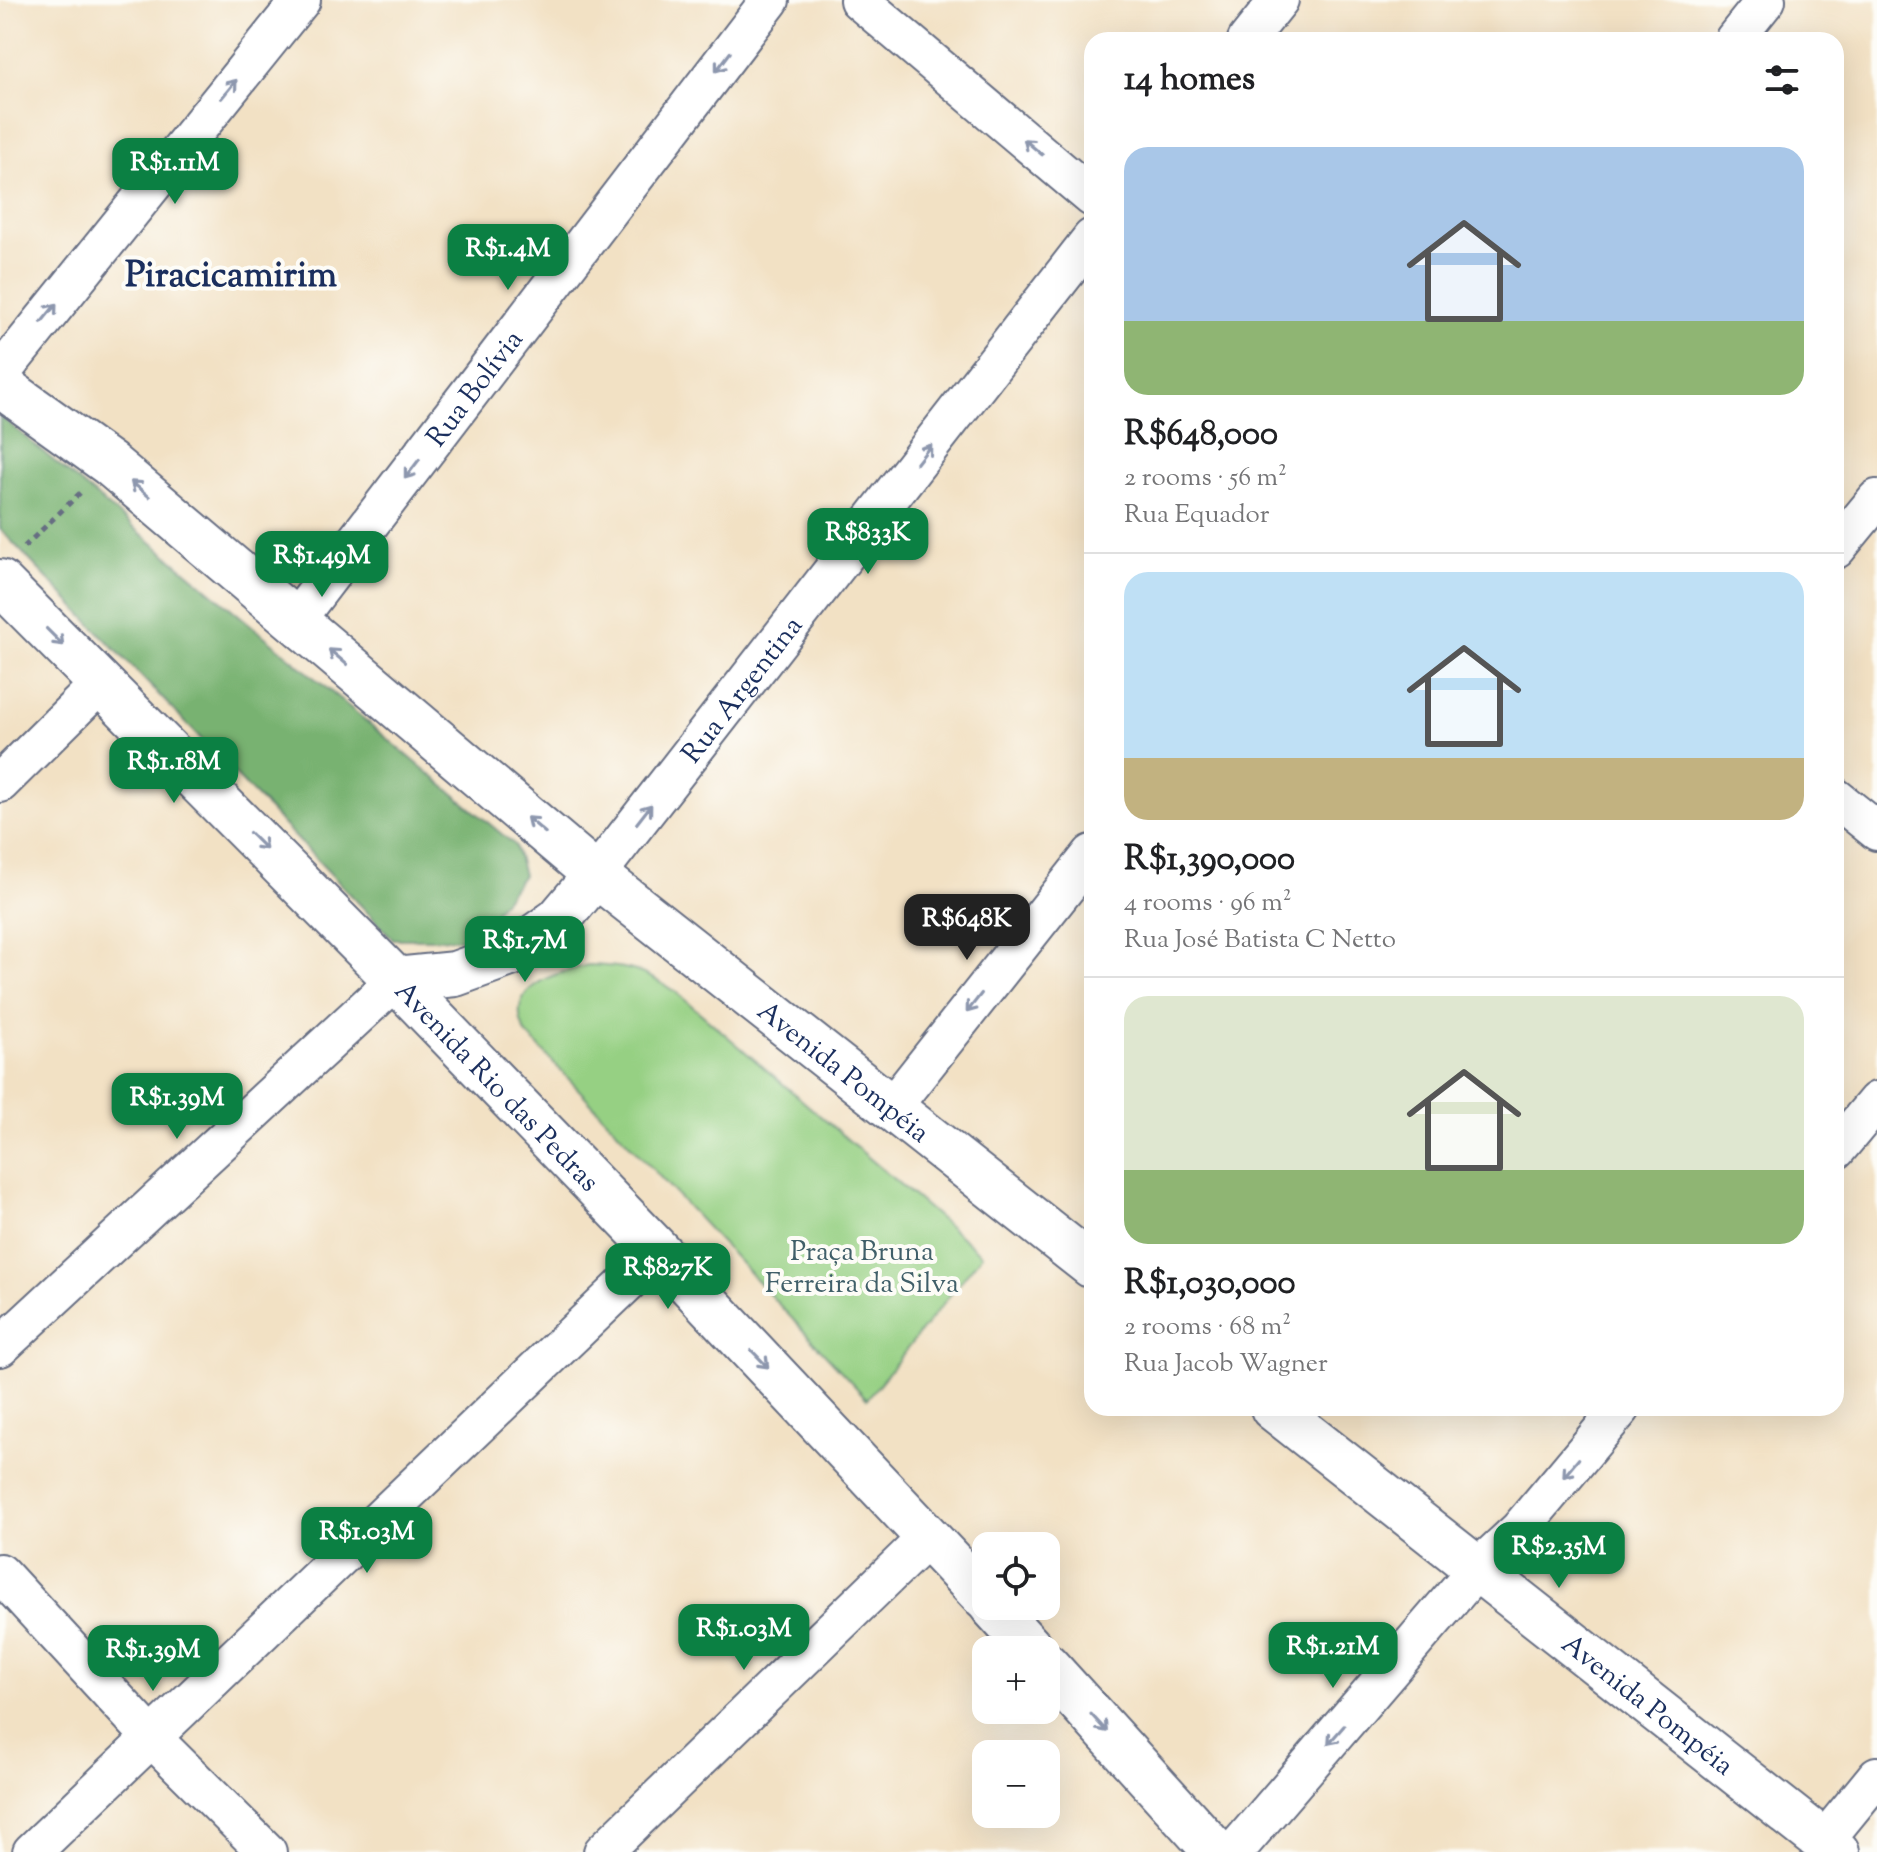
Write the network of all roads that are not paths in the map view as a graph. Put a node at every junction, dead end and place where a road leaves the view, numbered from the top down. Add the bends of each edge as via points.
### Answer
1 (301, 0) edge
2 (770, 0) edge
3 (859, 0) edge
4 (1279, 0) edge
5 (1766, 0) edge
6 (1253, 32) edge
7 (1740, 32) edge
8 (1084, 190) edge
9 (1084, 248) edge
10 (0, 374) edge
11 (0, 385) edge
12 (1877, 499) edge
13 (1844, 539) edge
14 (11, 565) edge
15 (295, 621) junction
16 (101, 683) junction
17 (0, 783) edge
18 (1844, 804) edge
19 (1877, 831) edge
20 (1084, 864) edge
21 (596, 875) junction
22 (396, 980) junction
23 (1877, 1101) edge
24 (891, 1108) junction
25 (1844, 1140) edge
26 (659, 1252) junction
27 (1084, 1260) edge
28 (0, 1347) edge
29 (1283, 1416) edge
30 (1614, 1416) edge
31 (929, 1536) junction
32 (1477, 1569) junction
33 (0, 1573) edge
34 (972, 1584) edge
35 (1005, 1620) edge
36 (1019, 1636) edge
37 (1060, 1681) edge
38 (152, 1738) junction
39 (1877, 1776) edge
40 (1811, 1843) edge
41 (1209, 1848) edge
42 (32, 1852) edge
43 (267, 1852) edge
44 (603, 1852) edge

10 -> 1 street
2 -> 15 street, Rua Bolívia
8 -> 3 street
4 - 6 street
5 - 7 street
21 -> 9 street, Rua Argentina
15 -> 11 main road via 110,464
12 - 13 street
14 -> 16 main road, Avenida Rio das Pedras
21 -> 15 main road
16 - 17 street
16 -> 22 main road, Avenida Rio das Pedras
18 - 19 street
20 -> 24 street
21 - 22 main road via 558,920 510,954 455,974
21 - 24 main road, Avenida Pompéia
22 - 26 main road, Avenida Rio das Pedras
22 - 28 street
23 - 25 street
24 - 27 main road, Avenida Pompéia
26 -> 31 main road, Avenida Rio das Pedras
26 - 38 street
29 - 32 main road, Avenida Pompéia
30 -> 32 street via 1519,1530
31 - 34 main road, Avenida Rio das Pedras
31 - 44 street
32 - 40 main road, Avenida Pompéia
32 -> 41 street
33 - 38 street
35 - 36 main road
37 -> 41 main road
38 - 42 street
38 - 43 street
39 - 40 street

